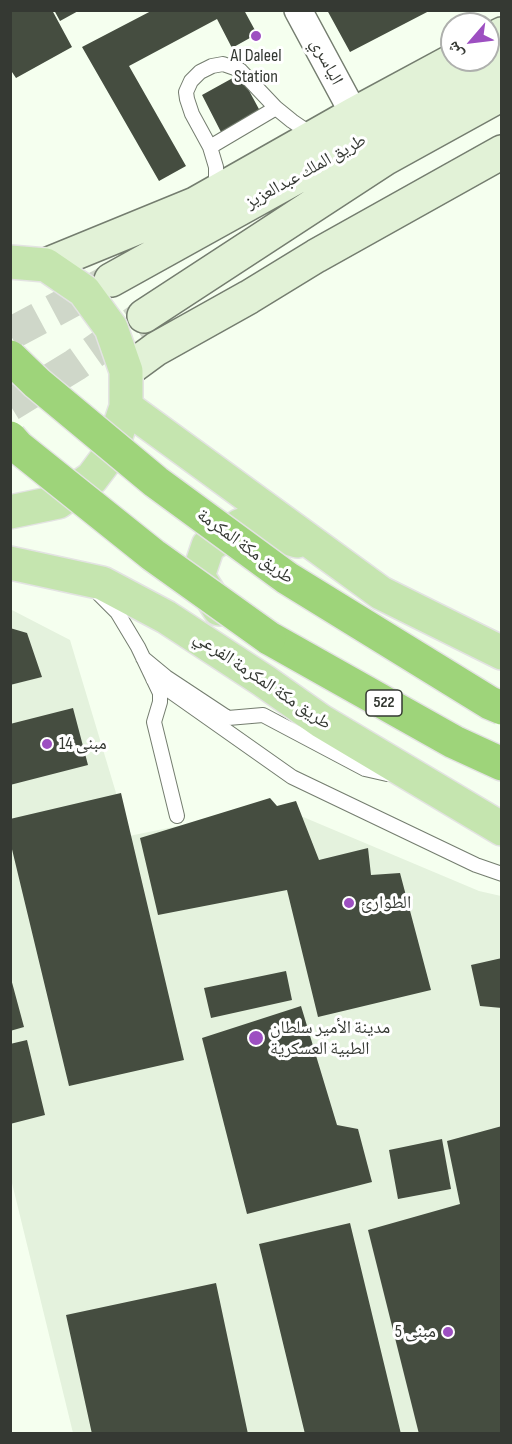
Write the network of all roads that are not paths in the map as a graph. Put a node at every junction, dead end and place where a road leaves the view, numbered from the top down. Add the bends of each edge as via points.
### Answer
1 (298, 10) edge
2 (501, 63) edge
3 (440, 68) edge
4 (501, 94) edge
5 (276, 108) junction
6 (354, 114) junction
7 (315, 136) junction
8 (210, 147) junction
9 (501, 152) edge
10 (216, 192) junction
11 (12, 261) edge
12 (46, 265) junction
13 (111, 280) tunnel mouth
14 (144, 316) tunnel mouth
15 (10, 357) edge
16 (126, 371) junction
17 (126, 407) junction
18 (10, 438) edge
19 (10, 512) edge
20 (316, 546) junction
21 (10, 563) edge
22 (78, 578) junction
23 (501, 653) edge
24 (143, 658) junction
25 (153, 680) junction
26 (501, 708) edge
27 (321, 721) junction
28 (501, 765) edge
29 (425, 784) junction
30 (177, 816) dead end
31 (501, 829) edge
32 (501, 874) edge

1 - 6 street, الياسري
2 - 13 main road, طريق الملك عبدالعزيز
3 - 6 main road
4 - 14 main road, طريق الملك عبدالعزيز via 386,158
5 - 7 lane
5 - 8 lane
5 - 8 lane via 240,70 223,64 200,72 190,81 186,92 192,114
6 - 7 main road
7 - 10 main road
8 - 10 lane via 216,167
9 - 16 main road via 156,349
10 - 12 main road
11 - 12 main road
12 - 16 main road via 84,291 111,328
15 - 26 highway, طريق مكة المكرمة, bridge via 156,482 287,578
16 - 17 main road
17 - 19 main road via 110,454 92,478 58,502
17 - 20 main road
18 - 28 highway, 522, bridge via 153,555 269,638
20 - 23 main road via 381,593
20 - 27 main road via 241,525 208,546 198,576 216,606
21 - 22 main road, طريق مكة المكرمة الفرعي
22 - 24 lane via 117,612
22 - 27 main road, طريق مكة المكرمة الفرعي via 102,583 166,617
24 - 25 lane
24 - 29 lane via 228,718 263,716 365,769
25 - 30 lane via 160,693 154,722
25 - 32 lane via 292,777
27 - 29 main road, طريق مكة المكرمة الفرعي
29 - 31 main road, طريق مكة المكرمة الفرعي

